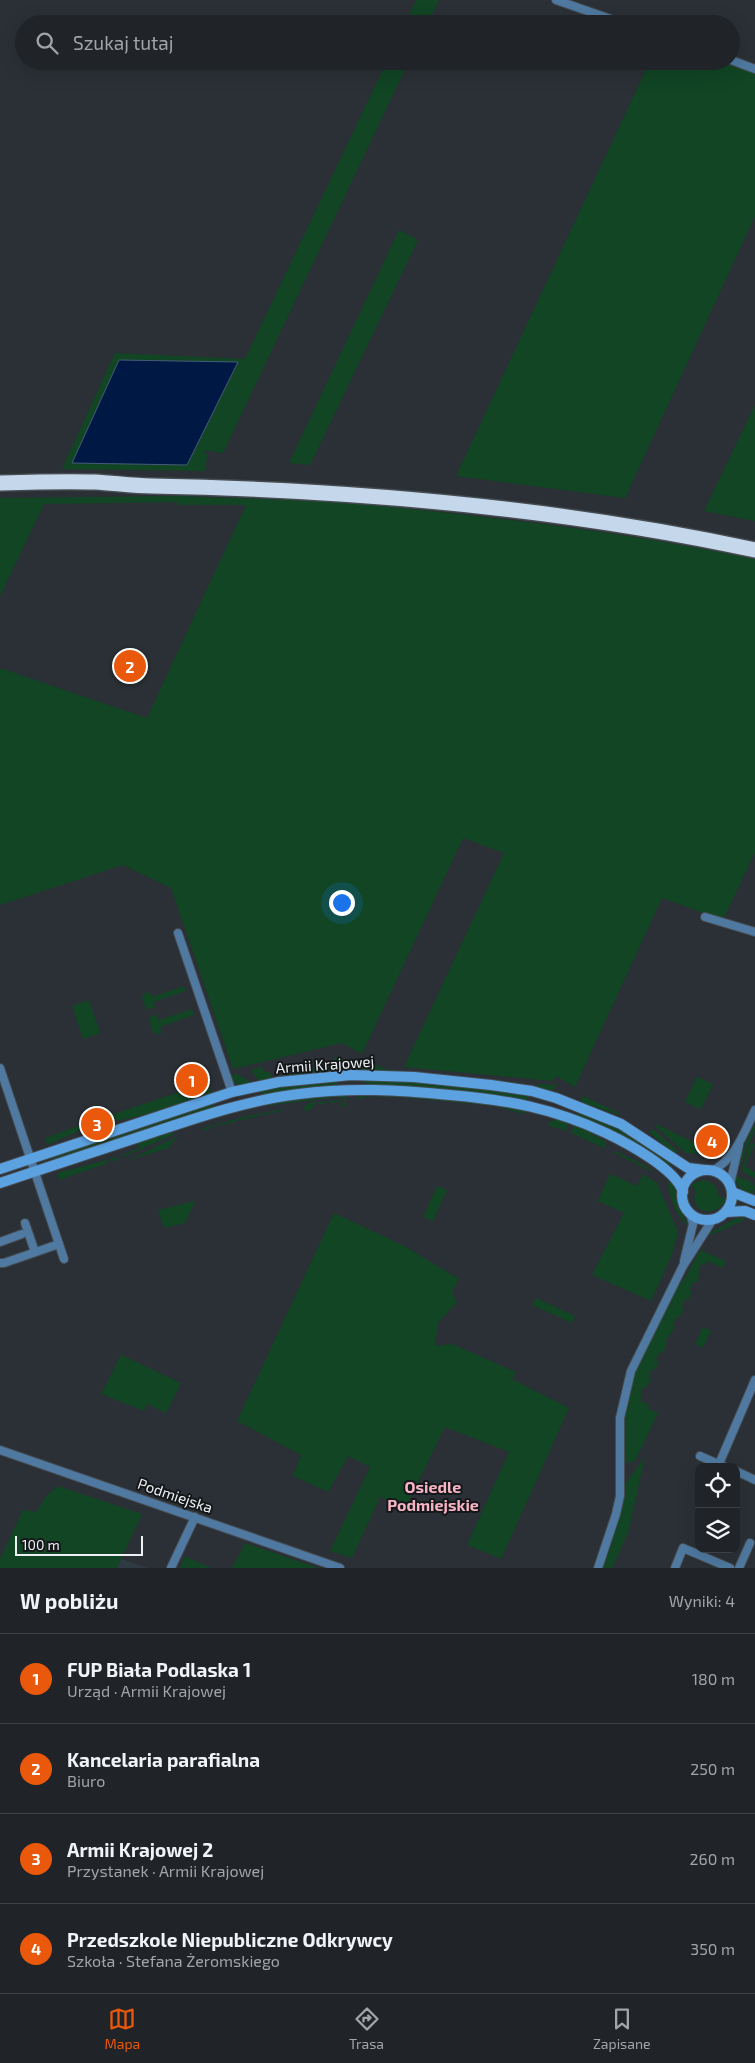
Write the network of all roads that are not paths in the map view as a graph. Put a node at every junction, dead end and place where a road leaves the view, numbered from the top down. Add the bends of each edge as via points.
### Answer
1 (556, 0) edge
2 (599, 15) edge
3 (740, 63) edge
4 (755, 69) edge
5 (0, 483) edge
6 (149, 486) junction
7 (0, 493) edge
8 (755, 550) edge
9 (705, 917) dead end
10 (755, 932) edge
11 (178, 933) dead end
12 (0, 1068) edge
13 (351, 1075) junction
14 (352, 1089) junction
15 (232, 1092) junction
16 (236, 1105) junction
17 (755, 1110) edge
18 (740, 1144) junction
19 (30, 1158) junction
20 (0, 1169) edge
21 (709, 1170) junction
22 (34, 1172) junction
23 (0, 1184) edge
24 (731, 1188) junction
25 (683, 1192) junction
26 (755, 1201) edge
27 (726, 1212) junction
28 (690, 1213) junction
29 (755, 1215) edge
30 (713, 1220) junction
31 (25, 1222) dead end
32 (22, 1234) dead end
33 (0, 1242) edge
34 (59, 1244) junction
35 (35, 1252) junction
36 (64, 1259) dead end
37 (0, 1263) edge
38 (683, 1266) junction
39 (755, 1380) edge
40 (0, 1450) edge
41 (700, 1456) dead end
42 (717, 1463) edge
43 (723, 1463) edge
44 (740, 1473) edge
45 (755, 1480) edge
46 (195, 1517) junction
47 (750, 1542) dead end
48 (330, 1566) edge
49 (171, 1568) edge
50 (340, 1568) edge
51 (598, 1568) edge
52 (675, 1568) edge
53 (730, 1568) edge
54 (739, 1568) edge

1 - 2 street
3 - 4 street
5 - 6 highway via 94,482
6 - 7 highway
6 - 8 highway via 298,491 456,504 585,520
9 - 10 street
11 - 15 street
12 - 19 street
13 - 14 street
13 - 15 street, Armii Krajowej via 279,1082
13 - 21 street, Armii Krajowej via 407,1077 532,1091 621,1124 688,1168
14 - 16 street, Armii Krajowej
14 - 25 street, Armii Krajowej via 490,1099 550,1110 631,1146 670,1174 679,1182
15 - 16 street
15 - 19 street, Armii Krajowej
16 - 22 street, Armii Krajowej
17 - 18 street
18 - 21 street via 725,1162
18 - 24 street
19 - 20 street, Armii Krajowej
19 - 22 street
21 - 24 street via 722,1175
21 - 25 street via 696,1173
22 - 23 street, Armii Krajowej
22 - 34 street
24 - 26 street
24 - 27 street via 732,1201
25 - 28 street via 684,1203
27 - 29 street via 745,1211
27 - 30 street
28 - 30 street via 700,1219
28 - 38 street via 693,1224
30 - 38 street
31 - 35 street
32 - 33 street
34 - 35 street
34 - 36 street
35 - 37 street
38 - 51 street via 626,1387 618,1436 620,1496
39 - 43 street
40 - 46 street, Podmiejska
41 - 42 street
44 - 45 street
46 - 48 street, Podmiejska
46 - 49 street
47 - 54 street
48 - 50 street, Podmiejska
52 - 53 street via 683,1548

